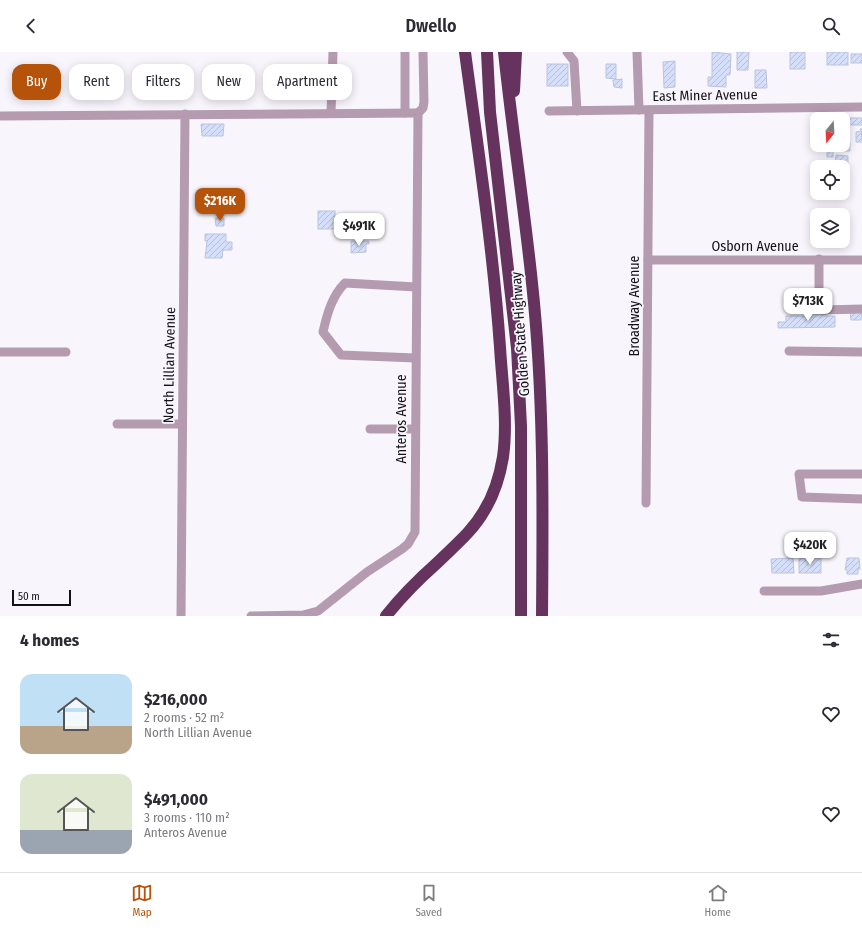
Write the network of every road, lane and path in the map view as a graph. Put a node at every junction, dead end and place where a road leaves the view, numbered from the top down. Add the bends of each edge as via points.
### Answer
1 (333, 52) edge
2 (405, 52) edge
3 (423, 52) edge
4 (465, 52) edge
5 (486, 52) edge
6 (504, 52) edge
7 (516, 52) edge
8 (567, 52) edge
9 (637, 52) edge
10 (862, 107) edge
11 (639, 110) junction
12 (649, 110) junction
13 (549, 111) dead end
14 (577, 111) junction
15 (331, 113) junction
16 (405, 113) junction
17 (418, 113) junction
18 (185, 114) junction
19 (0, 116) edge
20 (512, 120) junction
21 (648, 260) junction
22 (819, 260) junction
23 (862, 260) edge
24 (416, 287) junction
25 (862, 309) edge
26 (789, 351) dead end
27 (0, 352) edge
28 (66, 352) dead end
29 (862, 352) edge
30 (415, 358) junction
31 (117, 424) dead end
32 (182, 424) junction
33 (370, 429) dead end
34 (414, 429) junction
35 (862, 474) edge
36 (862, 499) edge
37 (646, 503) dead end
38 (862, 584) edge
39 (764, 591) dead end
40 (180, 616) edge
41 (251, 616) edge
42 (386, 616) edge
43 (522, 616) edge
44 (542, 616) edge

1 - 15 street
2 - 16 street
3 - 17 street, Anteros Avenue via 424,102
4 - 42 highway via 498,321 503,391 503,456 496,484 484,511 472,529
5 - 43 highway, Golden State Highway via 490,112 517,348 521,426
6 - 20 highway, Golden State Highway
7 - 20 highway
8 - 14 street via 574,61
9 - 11 street
10 - 12 street, East Miner Avenue
11 - 12 street, East Miner Avenue
11 - 14 street, East Miner Avenue
12 - 21 street, Broadway Avenue
13 - 14 street, East Miner Avenue
15 - 16 street
15 - 18 street
16 - 17 street
17 - 24 street, Anteros Avenue
18 - 19 street
18 - 32 street, North Lillian Avenue
20 - 44 highway, Golden State Highway via 538,354 544,474
21 - 22 street, Osborn Avenue
21 - 37 street, Broadway Avenue
22 - 23 street, Osborn Avenue
22 - 25 street via 819,308
24 - 30 street, Anteros Avenue
24 - 30 street via 345,283 337,291 323,332 341,355
26 - 29 street
27 - 28 street
30 - 34 street, Anteros Avenue
31 - 32 street
32 - 40 street, North Lillian Avenue
33 - 34 street
34 - 41 street, Anteros Avenue via 416,526 408,544 367,572 318,611 303,615
35 - 36 street via 799,474 802,497
38 - 39 street via 821,591

